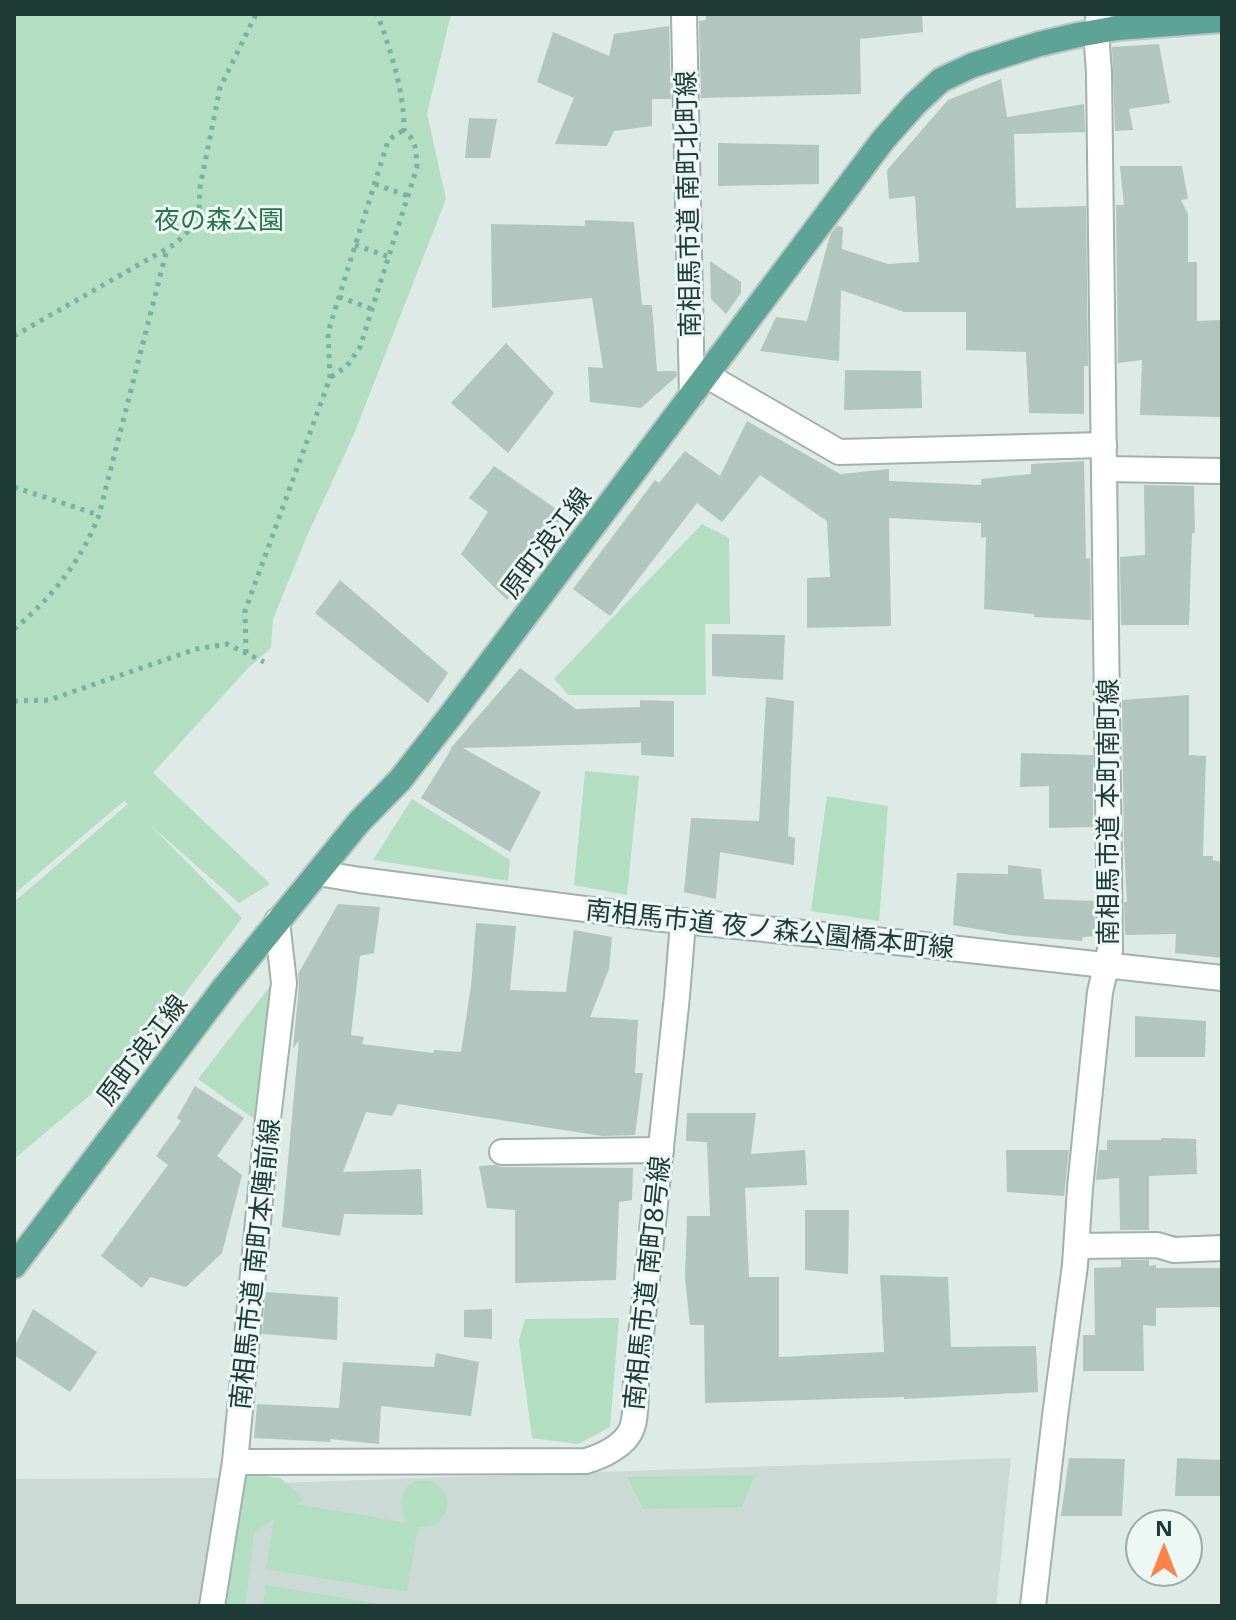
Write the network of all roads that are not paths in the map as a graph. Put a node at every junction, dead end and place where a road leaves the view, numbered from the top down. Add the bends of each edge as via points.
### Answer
1 (684, 14) edge
2 (1222, 20) edge
3 (1098, 23) edge
4 (699, 385) junction
5 (1104, 457) junction
6 (1222, 471) edge
7 (318, 873) junction
8 (277, 921) junction
9 (683, 922) junction
10 (1108, 965) junction
11 (1222, 978) edge
12 (661, 1150) junction
13 (502, 1152) dead end
14 (1077, 1246) junction
15 (1222, 1248) edge
16 (14, 1266) edge
17 (235, 1462) junction
18 (212, 1606) edge
19 (1033, 1606) edge

1 - 4 street, 南相馬市道 南町北町線
2 - 3 main road, 原町浪江線 via 1117,28
3 - 4 main road, 原町浪江線 via 941,80 883,140
3 - 5 street, 南相馬市道 本町南町線
4 - 5 street via 839,452
4 - 7 main road, 原町浪江線 via 451,715
5 - 6 street
5 - 10 street, 南相馬市道 本町南町線
7 - 8 main road, 原町浪江線
7 - 9 street, 南相馬市道 夜ノ森公園橋本町線
8 - 16 main road, 原町浪江線
8 - 17 street, 南相馬市道 南町本陣前線 via 284,983
9 - 10 street, 南相馬市道 夜ノ森公園橋本町線
9 - 12 street, 南相馬市道 南町8号線
10 - 11 street, 南相馬市道 夜ノ森公園橋本町線
10 - 14 street, 南相馬市道 本町南町線 via 1094,1046
12 - 13 street
12 - 17 street, 南相馬市道 南町8号線 via 634,1425 612,1449 586,1461
14 - 15 street
14 - 19 street, 南相馬市道 本町南町線
17 - 18 street, 南相馬市道 南町本陣前線

